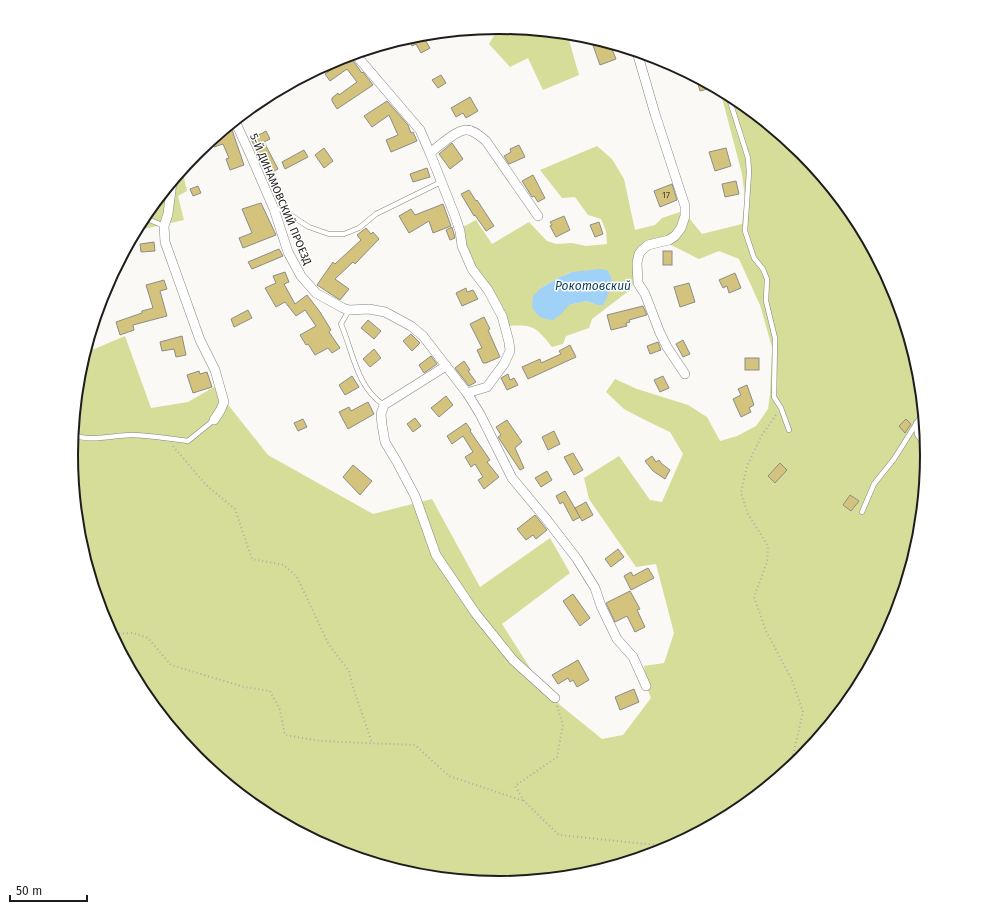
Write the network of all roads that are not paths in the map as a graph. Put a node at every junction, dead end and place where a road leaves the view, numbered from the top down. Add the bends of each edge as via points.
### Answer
1 (359, 58) edge
2 (639, 58) edge
3 (731, 103) edge
4 (236, 126) edge
5 (430, 153) junction
6 (441, 182) junction
7 (171, 192) edge
8 (274, 209) junction
9 (538, 216) dead end
10 (150, 220) edge
11 (164, 226) junction
12 (349, 310) junction
13 (446, 366) junction
14 (685, 374) dead end
15 (467, 394) junction
16 (384, 405) junction
17 (919, 419) edge
18 (214, 420) joint
19 (916, 423) junction
20 (790, 430) dead end
21 (78, 437) edge
22 (920, 439) edge
23 (862, 512) dead end
24 (646, 686) dead end
25 (555, 698) road end

1 - 5 street via 420,130
2 - 14 street via 685,206 685,216 675,236 648,245 638,254 638,283 667,348
3 - 20 lane via 748,158 745,231 754,258 763,269 767,280 766,301 775,338 774,397
4 - 8 street, 5-Й ДИНАМОВСКИЙ ПРОЕЗД
5 - 6 street
5 - 9 street via 461,130 479,135 486,141
6 - 8 lane via 376,214 359,228 344,234 329,234 309,227 281,209
6 - 15 street via 460,231 462,246 472,269 488,290 502,316 509,342 510,351 504,364 487,387
7 - 11 street
8 - 12 street, 5-Й ДИНАМОВСКИЙ ПРОЕЗД via 288,252 300,276 316,293
10 - 11 lane
11 - 18 street via 165,242 200,340 215,370 224,402
12 - 13 street via 369,309 385,312 411,326 423,336
12 - 16 lane via 341,324 357,372 375,400
13 - 15 street
13 - 16 street
15 - 24 street via 480,414 512,478 577,559 595,588 600,606 617,639 633,657
16 - 25 street via 381,414 385,442 415,496 436,555 476,614 513,660
17 - 19 lane
18 - 21 lane via 188,441 132,435
19 - 22 lane
19 - 23 lane via 894,459 874,484

